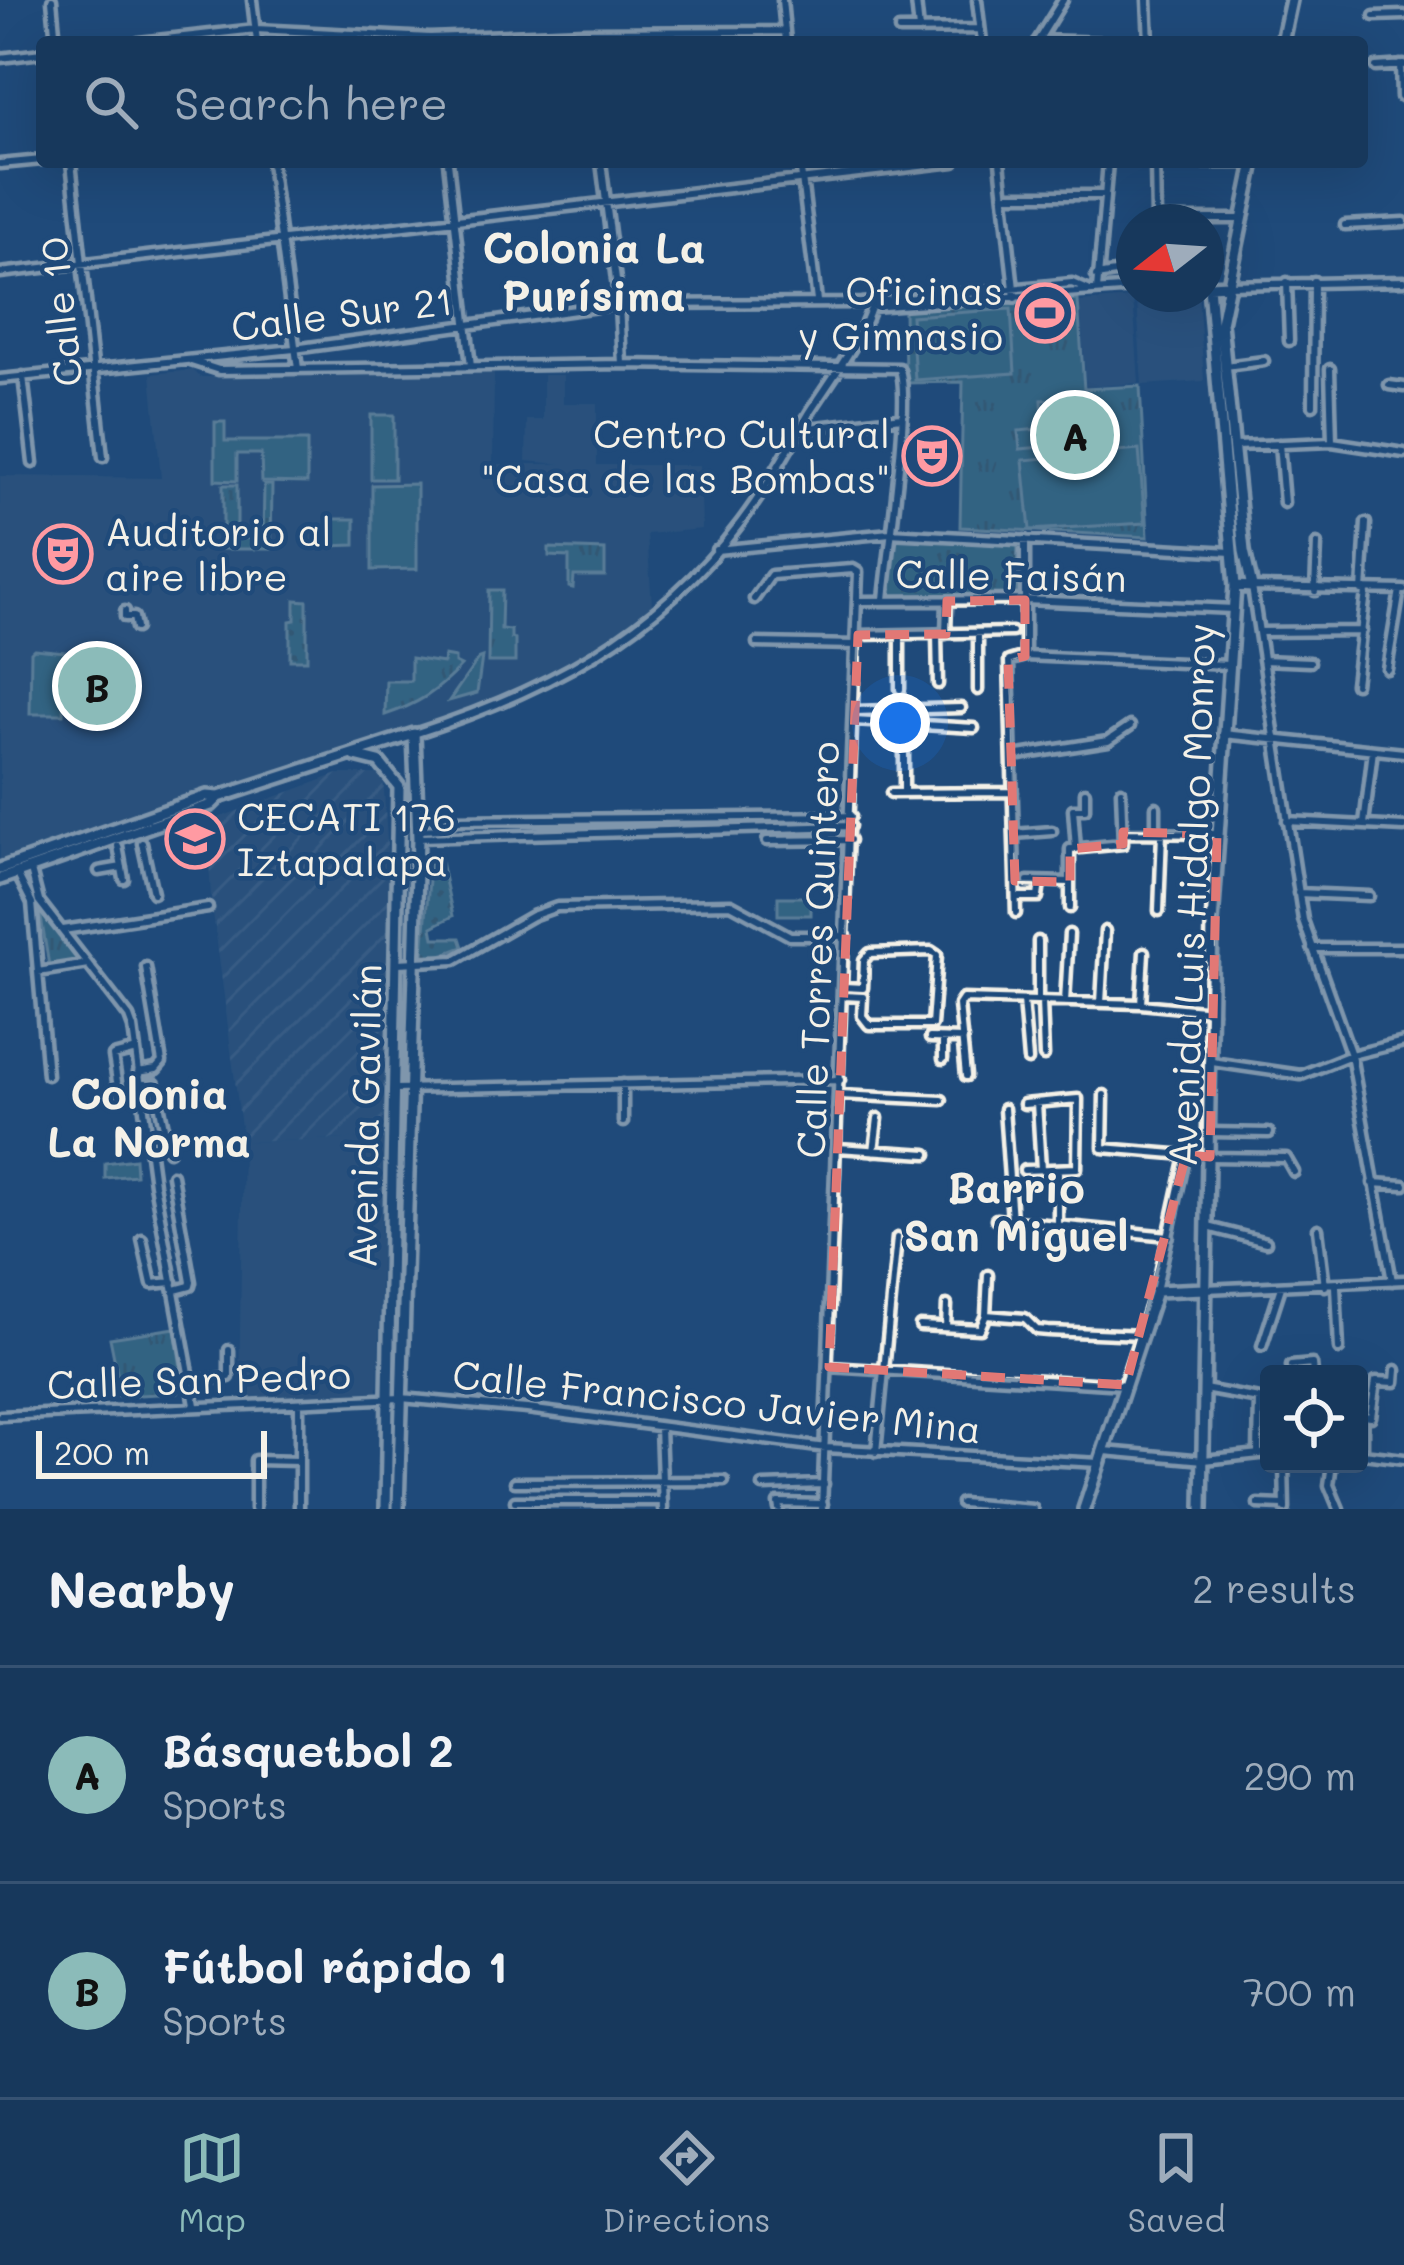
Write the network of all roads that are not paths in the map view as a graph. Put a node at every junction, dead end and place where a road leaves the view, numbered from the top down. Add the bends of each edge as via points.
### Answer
1 (52, 0) edge
2 (252, 0) edge
3 (782, 0) edge
4 (977, 0) edge
5 (1063, 0) edge
6 (1147, 0) edge
7 (1291, 0) edge
8 (916, 2) edge
9 (1404, 15) edge
10 (1374, 16) dead end
11 (256, 29) junction
12 (980, 29) junction
13 (899, 30) dead end
14 (919, 30) junction
15 (785, 31) junction
16 (585, 32) junction
17 (552, 35) junction
18 (55, 36) edge
19 (193, 36) edge
20 (257, 36) edge
21 (391, 36) edge
22 (511, 36) edge
23 (547, 36) edge
24 (585, 36) edge
25 (785, 36) edge
26 (981, 36) edge
27 (1041, 36) edge
28 (1149, 36) edge
29 (1283, 36) edge
30 (36, 54) edge
31 (0, 58) edge
32 (1402, 65) edge
33 (1376, 67) dead end
34 (1401, 97) edge
35 (36, 161) edge
36 (0, 164) edge
37 (72, 168) edge
38 (272, 168) edge
39 (449, 168) edge
40 (603, 168) edge
41 (801, 168) edge
42 (906, 168) edge
43 (1001, 168) edge
44 (1107, 168) edge
45 (1155, 168) edge
46 (1253, 168) edge
47 (802, 181) junction
48 (1004, 195) junction
49 (1105, 195) junction
50 (606, 202) junction
51 (1156, 204) edge
52 (454, 219) junction
53 (1224, 219) edge
54 (1244, 219) junction
55 (1404, 223) edge
56 (1345, 226) dead end
57 (280, 240) junction
58 (83, 263) junction
59 (0, 273) edge
60 (1116, 273) edge
61 (1096, 276) junction
62 (1404, 280) edge
63 (1314, 281) junction
64 (1287, 282) junction
65 (1224, 285) edge
66 (1228, 285) junction
67 (1014, 287) junction
68 (1116, 289) edge
69 (1093, 290) junction
70 (1015, 298) junction
71 (817, 303) junction
72 (619, 304) junction
73 (873, 304) junction
74 (1209, 312) edge
75 (467, 326) junction
76 (1289, 341) dead end
77 (294, 349) junction
78 (188, 359) junction
79 (1264, 362) dead end
80 (622, 364) junction
81 (1225, 365) junction
82 (471, 366) junction
83 (838, 367) junction
84 (95, 368) junction
85 (1330, 369) dead end
86 (298, 370) junction
87 (23, 376) junction
88 (0, 379) edge
89 (1389, 385) dead end
90 (1404, 387) edge
91 (1313, 405) dead end
92 (902, 417) junction
93 (800, 429) junction
94 (1332, 442) junction
95 (1279, 444) junction
96 (1233, 446) junction
97 (1404, 453) edge
98 (103, 457) dead end
99 (34, 463) dead end
100 (1284, 503) dead end
101 (1366, 523) dead end
102 (890, 533) junction
103 (1025, 540) junction
104 (1317, 544) dead end
105 (716, 550) junction
106 (1232, 552) junction
107 (1235, 586) junction
108 (1252, 587) junction
109 (1402, 590) edge
110 (1315, 591) junction
111 (1364, 591) junction
112 (754, 599) dead end
113 (884, 600) junction
114 (1024, 600) junction
115 (947, 601) junction
116 (858, 602) junction
117 (1234, 610) junction
118 (125, 611) dead end
119 (136, 628) dead end
120 (1362, 631) junction
121 (1012, 632) dead end
122 (1259, 632) junction
123 (978, 633) junction
124 (942, 634) junction
125 (858, 635) junction
126 (899, 635) junction
127 (758, 643) dead end
128 (857, 645) junction
129 (1025, 656) junction
130 (1263, 660) junction
131 (1310, 662) dead end
132 (1228, 665) junction
133 (1387, 669) dead end
134 (938, 684) dead end
135 (1355, 684) dead end
136 (899, 689) dead end
137 (977, 690) dead end
138 (961, 708) dead end
139 (855, 711) junction
140 (854, 721) junction
141 (1130, 726) dead end
142 (974, 728) dead end
143 (414, 734) junction
144 (1222, 734) junction
145 (1276, 740) junction
146 (904, 747) dead end
147 (1373, 749) junction
148 (1404, 753) edge
149 (350, 755) junction
150 (1012, 756) junction
151 (1121, 791) dead end
152 (1085, 792) dead end
153 (891, 793) dead end
154 (904, 793) junction
155 (1013, 793) junction
156 (1156, 807) dead end
157 (851, 816) junction
158 (1287, 821) junction
159 (1179, 822) dead end
160 (1364, 824) junction
161 (850, 826) junction
162 (1404, 827) edge
163 (1052, 831) dead end
164 (1123, 832) junction
165 (1159, 833) junction
166 (1179, 833) junction
167 (418, 834) junction
168 (1014, 834) junction
169 (1217, 834) junction
170 (767, 841) dead end
171 (850, 841) junction
172 (142, 843) dead end
173 (118, 846) dead end
174 (1076, 848) junction
175 (27, 864) junction
176 (122, 867) junction
177 (9, 869) edge
178 (99, 871) dead end
179 (0, 879) edge
180 (124, 879) dead end
181 (1028, 881) dead end
182 (1040, 881) junction
183 (1070, 882) junction
184 (153, 893) dead end
185 (1298, 893) junction
186 (1370, 896) dead end
187 (1016, 897) junction
188 (36, 902) junction
189 (208, 908) dead end
190 (1070, 908) dead end
191 (1159, 911) dead end
192 (1016, 913) dead end
193 (62, 930) junction
194 (1105, 931) dead end
195 (1069, 934) dead end
196 (846, 936) junction
197 (1038, 941) dead end
198 (1311, 947) junction
199 (1404, 947) edge
200 (1144, 952) dead end
201 (398, 963) junction
202 (412, 963) junction
203 (89, 964) junction
204 (146, 967) dead end
205 (38, 972) junction
206 (844, 991) junction
207 (1023, 1001) junction
208 (1040, 1001) junction
209 (1065, 1002) junction
210 (1101, 1003) junction
211 (1141, 1004) junction
212 (1212, 1011) junction
213 (930, 1038) dead end
214 (943, 1039) junction
215 (963, 1039) junction
216 (1404, 1042) edge
217 (136, 1050) junction
218 (1351, 1054) junction
219 (1044, 1056) dead end
220 (943, 1059) dead end
221 (1028, 1060) dead end
222 (1212, 1062) junction
223 (137, 1072) junction
224 (47, 1076) dead end
225 (966, 1076) dead end
226 (840, 1080) junction
227 (623, 1082) junction
228 (139, 1084) junction
229 (395, 1089) junction
230 (409, 1089) junction
231 (119, 1094) dead end
232 (840, 1095) junction
233 (1104, 1095) dead end
234 (942, 1100) dead end
235 (1037, 1102) junction
236 (1024, 1104) dead end
237 (1004, 1109) dead end
238 (878, 1118) dead end
239 (623, 1123) dead end
240 (1211, 1132) junction
241 (1269, 1133) dead end
242 (838, 1148) junction
243 (169, 1150) dead end
244 (874, 1151) junction
245 (927, 1154) dead end
246 (1186, 1155) junction
247 (1210, 1157) junction
248 (1042, 1169) junction
249 (1058, 1169) junction
250 (1024, 1170) dead end
251 (1294, 1172) dead end
252 (172, 1175) dead end
253 (1373, 1183) junction
254 (1404, 1185) edge
255 (996, 1219) dead end
256 (1012, 1220) junction
257 (1058, 1224) junction
258 (1208, 1227) junction
259 (1318, 1229) dead end
260 (1169, 1236) junction
261 (897, 1238) dead end
262 (142, 1239) dead end
263 (1266, 1242) dead end
264 (988, 1275) dead end
265 (1404, 1280) edge
266 (1392, 1281) junction
267 (174, 1286) junction
268 (1325, 1286) junction
269 (1336, 1286) junction
270 (1205, 1288) junction
271 (1280, 1288) junction
272 (1156, 1291) junction
273 (947, 1305) dead end
274 (986, 1315) junction
275 (920, 1326) dead end
276 (946, 1328) junction
277 (1143, 1336) junction
278 (1262, 1346) dead end
279 (1339, 1349) dead end
280 (229, 1350) dead end
281 (829, 1367) junction
282 (883, 1368) junction
283 (1396, 1370) dead end
284 (191, 1382) junction
285 (1126, 1385) junction
286 (1204, 1389) junction
287 (396, 1398) junction
288 (195, 1405) junction
289 (298, 1405) junction
290 (0, 1416) edge
291 (1368, 1417) edge
292 (660, 1427) junction
293 (826, 1448) junction
294 (876, 1452) junction
295 (1258, 1454) joint
296 (1368, 1455) edge
297 (1102, 1457) junction
298 (1404, 1459) edge
299 (1204, 1460) junction
300 (299, 1461) junction
301 (1284, 1473) edge
302 (1331, 1473) edge
303 (724, 1481) dead end
304 (515, 1482) dead end
305 (662, 1483) junction
306 (824, 1484) junction
307 (764, 1486) dead end
308 (515, 1501) dead end
309 (962, 1503) dead end
310 (1258, 1504) dead end
311 (663, 1505) edge
312 (823, 1506) edge
313 (1284, 1507) edge
314 (255, 1509) edge
315 (298, 1509) edge
316 (386, 1509) edge
317 (398, 1509) edge
318 (778, 1509) edge
319 (1034, 1509) edge
320 (1084, 1509) edge
321 (1202, 1509) edge
322 (1339, 1509) edge

1 - 18 street
2 - 11 street
3 - 15 street
4 - 12 street
5 - 27 street
6 - 28 street
7 - 29 street
8 - 14 street
9 - 10 street
11 - 19 street
11 - 20 street
11 - 21 street
12 - 14 street
12 - 26 street
13 - 14 street
15 - 16 street
15 - 25 street
16 - 17 street
16 - 24 street
17 - 22 street
17 - 23 street
30 - 31 street
32 - 33 street
32 - 34 street
35 - 36 street
37 - 58 street, Calle 10
38 - 57 street
39 - 52 street
40 - 50 street
41 - 47 street
42 - 47 street
43 - 48 street
44 - 49 street
45 - 51 street
46 - 54 street, Avenida Luis Hidalgo Monroy
47 - 50 street
47 - 71 street
48 - 49 street
48 - 67 street
49 - 61 street
50 - 52 street
50 - 72 street
52 - 57 street
52 - 75 street
53 - 54 street
54 - 66 street, Avenida Luis Hidalgo Monroy
55 - 56 street
57 - 58 street
57 - 77 street
58 - 59 street
58 - 84 street, Calle 10
60 - 61 street
61 - 69 street
62 - 63 street
63 - 64 street
63 - 91 street
64 - 66 street
64 - 76 street
65 - 66 street
66 - 81 street, Avenida Luis Hidalgo Monroy
67 - 69 street via 1072,283
67 - 70 street
67 - 73 street
68 - 69 street
69 - 70 street
70 - 73 street
71 - 72 street, Calle Sur 21
71 - 73 street, Calle Sur 21
72 - 75 street, Calle Sur 21
72 - 80 street
73 - 83 street
74 - 106 street, Avenida Luis Hidalgo Monroy
75 - 77 street, Calle Sur 21
75 - 82 street
77 - 78 street, Calle Sur 21
77 - 86 street
78 - 84 street, Calle Sur 21
78 - 86 street via 219,370
79 - 81 street
80 - 82 street
80 - 83 street
81 - 96 street, Avenida Luis Hidalgo Monroy
82 - 86 street
83 - 92 street via 899,368
83 - 93 street
84 - 87 street, Calle Sur 21
84 - 98 street, Calle 10
85 - 94 street
87 - 88 street, Calle Sur 21
87 - 99 street
89 - 90 street
92 - 93 street
92 - 102 street
93 - 105 street
94 - 95 street
94 - 97 street
95 - 96 street
95 - 100 street
96 - 108 street, Avenida Luis Hidalgo Monroy
101 - 111 street
102 - 103 street
102 - 105 street
102 - 113 street
103 - 106 street
103 - 114 street
104 - 110 street
105 - 143 street via 664,604 591,659 529,693
106 - 107 street, Avenida Luis Hidalgo Monroy
107 - 108 street
107 - 117 street, Avenida Luis Hidalgo Monroy
108 - 110 street
108 - 122 street
109 - 111 street
109 - 133 street
110 - 111 street
111 - 120 street
112 - 116 street via 771,575 853,569
113 - 115 street, Calle Faisán
113 - 116 street, Calle Faisán
114 - 115 street, Calle Faisán
114 - 117 street, Calle Faisán
114 - 129 street
115 - 124 street
116 - 125 street, Calle Torres Quintero
117 - 132 street, Avenida Luis Hidalgo Monroy
118 - 119 street
120 - 122 street
120 - 135 street
121 - 123 street
122 - 130 street
123 - 124 street
123 - 137 street
124 - 126 street
124 - 134 street
125 - 126 street
125 - 128 street, Calle Torres Quintero
126 - 136 street
127 - 128 street
128 - 139 street, Calle Torres Quintero
129 - 132 street
129 - 150 street via 1008,664
130 - 131 street
130 - 145 street
132 - 144 street, Avenida Luis Hidalgo Monroy
138 - 139 street
139 - 140 street, Calle Torres Quintero
140 - 142 street
140 - 157 street, Calle Torres Quintero
141 - 150 street via 1108,741
143 - 149 street
143 - 167 street, Avenida Gavilán
144 - 145 street
144 - 169 street, Avenida Luis Hidalgo Monroy
145 - 147 street
145 - 158 street
146 - 154 street
147 - 148 street
147 - 160 street
149 - 175 street via 207,796
149 - 201 street, Avenida Gavilán via 379,762 399,787
150 - 155 street
151 - 164 street
152 - 174 street via 1085,809 1073,809
153 - 154 street
154 - 155 street
155 - 168 street
156 - 165 street
157 - 161 street, Calle Torres Quintero
157 - 167 street via 456,820
158 - 160 street
158 - 185 street
159 - 166 street
160 - 162 street
161 - 167 street
161 - 171 street, Calle Torres Quintero
163 - 168 street
164 - 165 street
164 - 174 street via 1123,844
165 - 166 street
165 - 191 street
166 - 169 street
167 - 202 street, Avenida Gavilán
168 - 187 street
169 - 212 street, Avenida Luis Hidalgo Monroy
170 - 171 street
171 - 196 street, Calle Torres Quintero
172 - 184 street
173 - 176 street
174 - 183 street
175 - 177 street
175 - 188 street
176 - 178 street
176 - 180 street
177 - 179 street
177 - 188 street
181 - 182 street
182 - 183 street
182 - 187 street via 1038,897
183 - 190 street
185 - 186 street
185 - 198 street
187 - 192 street
188 - 193 street
188 - 205 street
189 - 193 street
193 - 203 street
194 - 210 street
195 - 209 street
196 - 202 street via 790,936 730,904 557,907 457,959
196 - 206 street, Calle Torres Quintero
197 - 208 street
198 - 199 street
198 - 218 street
200 - 211 street
201 - 202 street
201 - 229 street, Avenida Gavilán
202 - 230 street, Avenida Gavilán
203 - 205 street
203 - 217 street via 129,1017
204 - 223 street via 162,1062
205 - 224 street
206 - 206 street via 863,997 869,1025 932,1025 937,955 869,952 863,988
206 - 226 street, Calle Torres Quintero
207 - 208 street
207 - 215 street via 963,999
207 - 221 street
208 - 209 street
208 - 219 street
209 - 210 street
210 - 211 street
211 - 212 street
212 - 222 street, Avenida Luis Hidalgo Monroy
213 - 214 street
214 - 215 street
214 - 220 street
215 - 225 street
216 - 218 street
217 - 223 street
217 - 231 street via 112,1056
218 - 222 street via 1301,1075
218 - 253 street
222 - 240 street, Avenida Luis Hidalgo Monroy
223 - 228 street
226 - 227 street
226 - 232 street, Calle Torres Quintero
227 - 230 street
227 - 239 street
228 - 243 street via 157,1088
228 - 267 street
229 - 230 street
229 - 287 street, Avenida Gavilán
230 - 287 street, Avenida Gavilán
232 - 234 street
232 - 242 street, Calle Torres Quintero
233 - 246 street via 1103,1148
235 - 236 street
235 - 248 street
235 - 249 street via 1078,1100 1077,1168
237 - 256 street
238 - 244 street
240 - 241 street
240 - 247 street, Avenida Luis Hidalgo Monroy
242 - 244 street
242 - 281 street, Calle Torres Quintero
244 - 245 street
246 - 247 street
246 - 260 street
247 - 251 street via 1286,1158
247 - 258 street, Avenida Luis Hidalgo Monroy
248 - 249 street
248 - 250 street
249 - 257 street
252 - 267 street via 191,1282
253 - 254 street
253 - 266 street
255 - 256 street
256 - 257 street
257 - 260 street
258 - 263 street
258 - 270 street, Avenida Luis Hidalgo Monroy
259 - 268 street
260 - 272 street
261 - 282 street
262 - 267 street via 152,1284
264 - 274 street
265 - 266 street
266 - 269 street
267 - 284 street
268 - 269 street
268 - 271 street
269 - 279 street
270 - 271 street
270 - 272 street
270 - 286 street, Avenida Luis Hidalgo Monroy
271 - 278 street
272 - 277 street
273 - 276 street
274 - 276 street via 980,1329
274 - 277 street via 1024,1318 1037,1330
275 - 276 street
277 - 285 street
280 - 284 street via 230,1377
281 - 282 street
281 - 293 street, Calle Torres Quintero
282 - 285 street
282 - 294 street
283 - 291 street via 1395,1382 1376,1381
284 - 288 street
285 - 297 street
286 - 295 street via 1259,1399
286 - 299 street, Avenida Luis Hidalgo Monroy
287 - 289 street, Calle San Pedro
287 - 292 street, Calle Francisco Javier Mina
287 - 316 street, Avenida Gavilán
287 - 317 street, Avenida Gavilán
288 - 289 street, Calle San Pedro
288 - 290 street, Calle San Pedro
289 - 300 street
292 - 293 street, Calle Francisco Javier Mina
292 - 305 street
293 - 294 street, Calle Francisco Javier Mina
293 - 306 street, Calle Torres Quintero
294 - 297 street, Calle Francisco Javier Mina
295 - 299 street, Calle Francisco Javier Mina
296 - 298 street
297 - 299 street, Calle Francisco Javier Mina
297 - 320 street
299 - 321 street, Avenida Luis Hidalgo Monroy
300 - 314 street via 255,1460
300 - 315 street
301 - 313 street
302 - 322 street
303 - 305 street
304 - 305 street
305 - 311 street
306 - 307 street
306 - 312 street, Calle Torres Quintero
308 - 311 street
309 - 319 street
310 - 313 street
312 - 318 street

